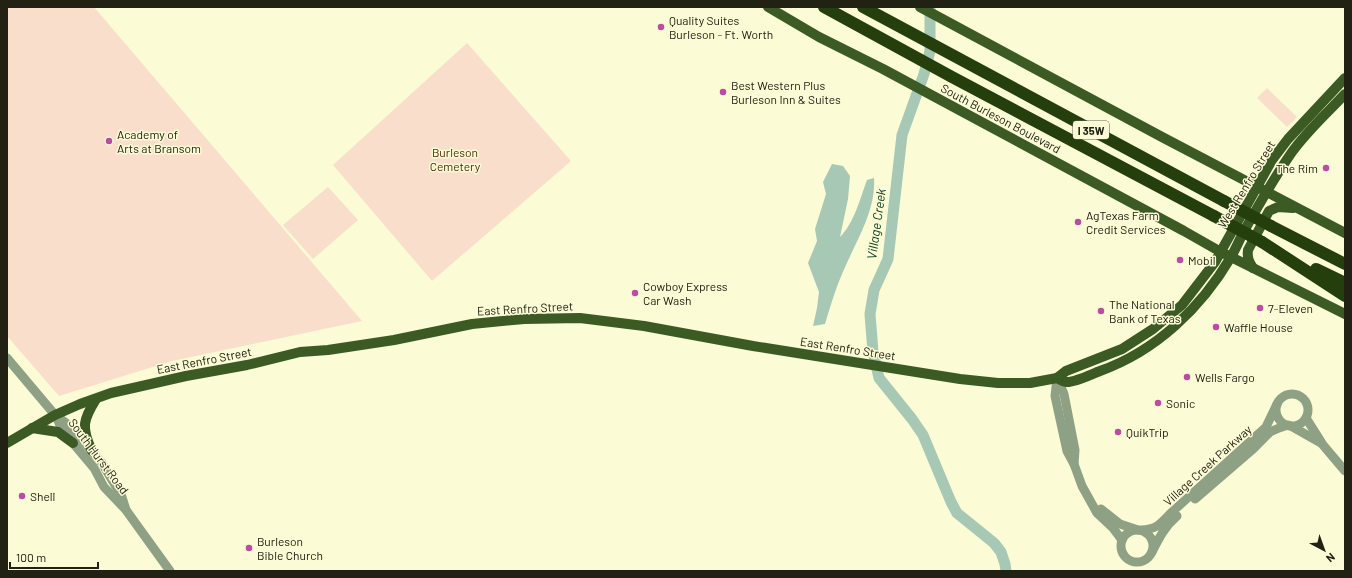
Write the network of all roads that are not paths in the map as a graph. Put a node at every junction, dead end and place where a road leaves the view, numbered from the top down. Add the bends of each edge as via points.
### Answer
1 (768, 7) edge
2 (824, 7) edge
3 (863, 7) edge
4 (920, 7) edge
5 (1345, 78) edge
6 (1345, 94) edge
7 (1257, 187) junction
8 (1267, 192) junction
9 (1299, 208) junction
10 (1345, 233) edge
11 (1262, 242) junction
12 (1221, 252) junction
13 (1231, 257) junction
14 (1345, 264) edge
15 (1253, 268) junction
16 (1345, 283) edge
17 (1345, 296) edge
18 (1182, 305) junction
19 (1345, 314) edge
20 (1150, 346) junction
21 (7, 358) edge
22 (1057, 378) junction
23 (96, 399) junction
24 (1277, 404) junction
25 (55, 415) junction
26 (1306, 418) junction
27 (1290, 426) junction
28 (32, 428) junction
29 (7, 443) edge
30 (73, 443) junction
31 (1323, 445) junction
32 (92, 450) junction
33 (1345, 471) edge
34 (1089, 499) junction
35 (126, 510) junction
36 (1139, 530) junction
37 (1122, 540) junction
38 (1152, 552) junction
39 (170, 571) edge

1 - 12 main road, South Burleson Boulevard via 819,37
2 - 11 highway, I 35W, bridge via 952,78
3 - 14 highway, I 35W, bridge
4 - 7 main road
5 - 7 main road, West Renfro Street via 1288,139 1272,160
6 - 8 main road via 1293,151
7 - 8 main road
7 - 12 main road, West Renfro Street
8 - 9 main road
8 - 13 main road, West Renfro Street
9 - 10 main road
9 - 15 main road via 1278,207 1269,211 1248,250 1247,255
11 - 16 highway, I 35W
11 - 17 highway
12 - 13 main road, South Burleson Boulevard
12 - 18 main road, East Renfro Street
13 - 15 main road, South Burleson Boulevard
13 - 20 main road, East Renfro Street via 1184,318
15 - 19 main road, South Burleson Boulevard
18 - 20 main road via 1180,312 1172,321 1150,339
18 - 22 main road, East Renfro Street via 1142,337 1122,349 1066,371
20 - 22 main road, East Renfro Street via 1119,364 1076,380 1066,382
21 - 25 street, South Hurst Road
22 - 23 main road, East Renfro Street via 1030,383 960,379 644,326 580,318 524,319 472,324 394,340 300,352 111,393
22 - 34 street, Village Creek Parkway via 1055,396 1067,451
23 - 25 main road, East Renfro Street
23 - 32 main road via 87,413 84,425 86,438
24 - 26 street via 1288,394 1299,395 1308,408
24 - 27 street via 1278,418
24 - 36 street, Village Creek Parkway via 1266,428 1158,526
25 - 28 main road, East Renfro Street
25 - 30 street, South Hurst Road via 62,430
25 - 32 street, South Hurst Road via 70,426
26 - 27 street, Village Creek Parkway via 1300,424
26 - 31 street
27 - 31 street
27 - 38 street, Village Creek Parkway via 1270,432 1174,518 1159,537
28 - 29 main road, East Renfro Street
28 - 30 main road via 58,432
30 - 35 street, South Hurst Road via 94,468 104,487
31 - 33 street
32 - 35 street, South Hurst Road via 122,497
34 - 36 street, Village Creek Parkway via 1120,524
34 - 37 street, Village Creek Parkway via 1097,513
35 - 39 street, South Hurst Road
36 - 37 street, Village Creek Parkway via 1128,532
36 - 38 street via 1151,538
37 - 38 street, Village Creek Parkway via 1122,552 1129,560 1145,561

